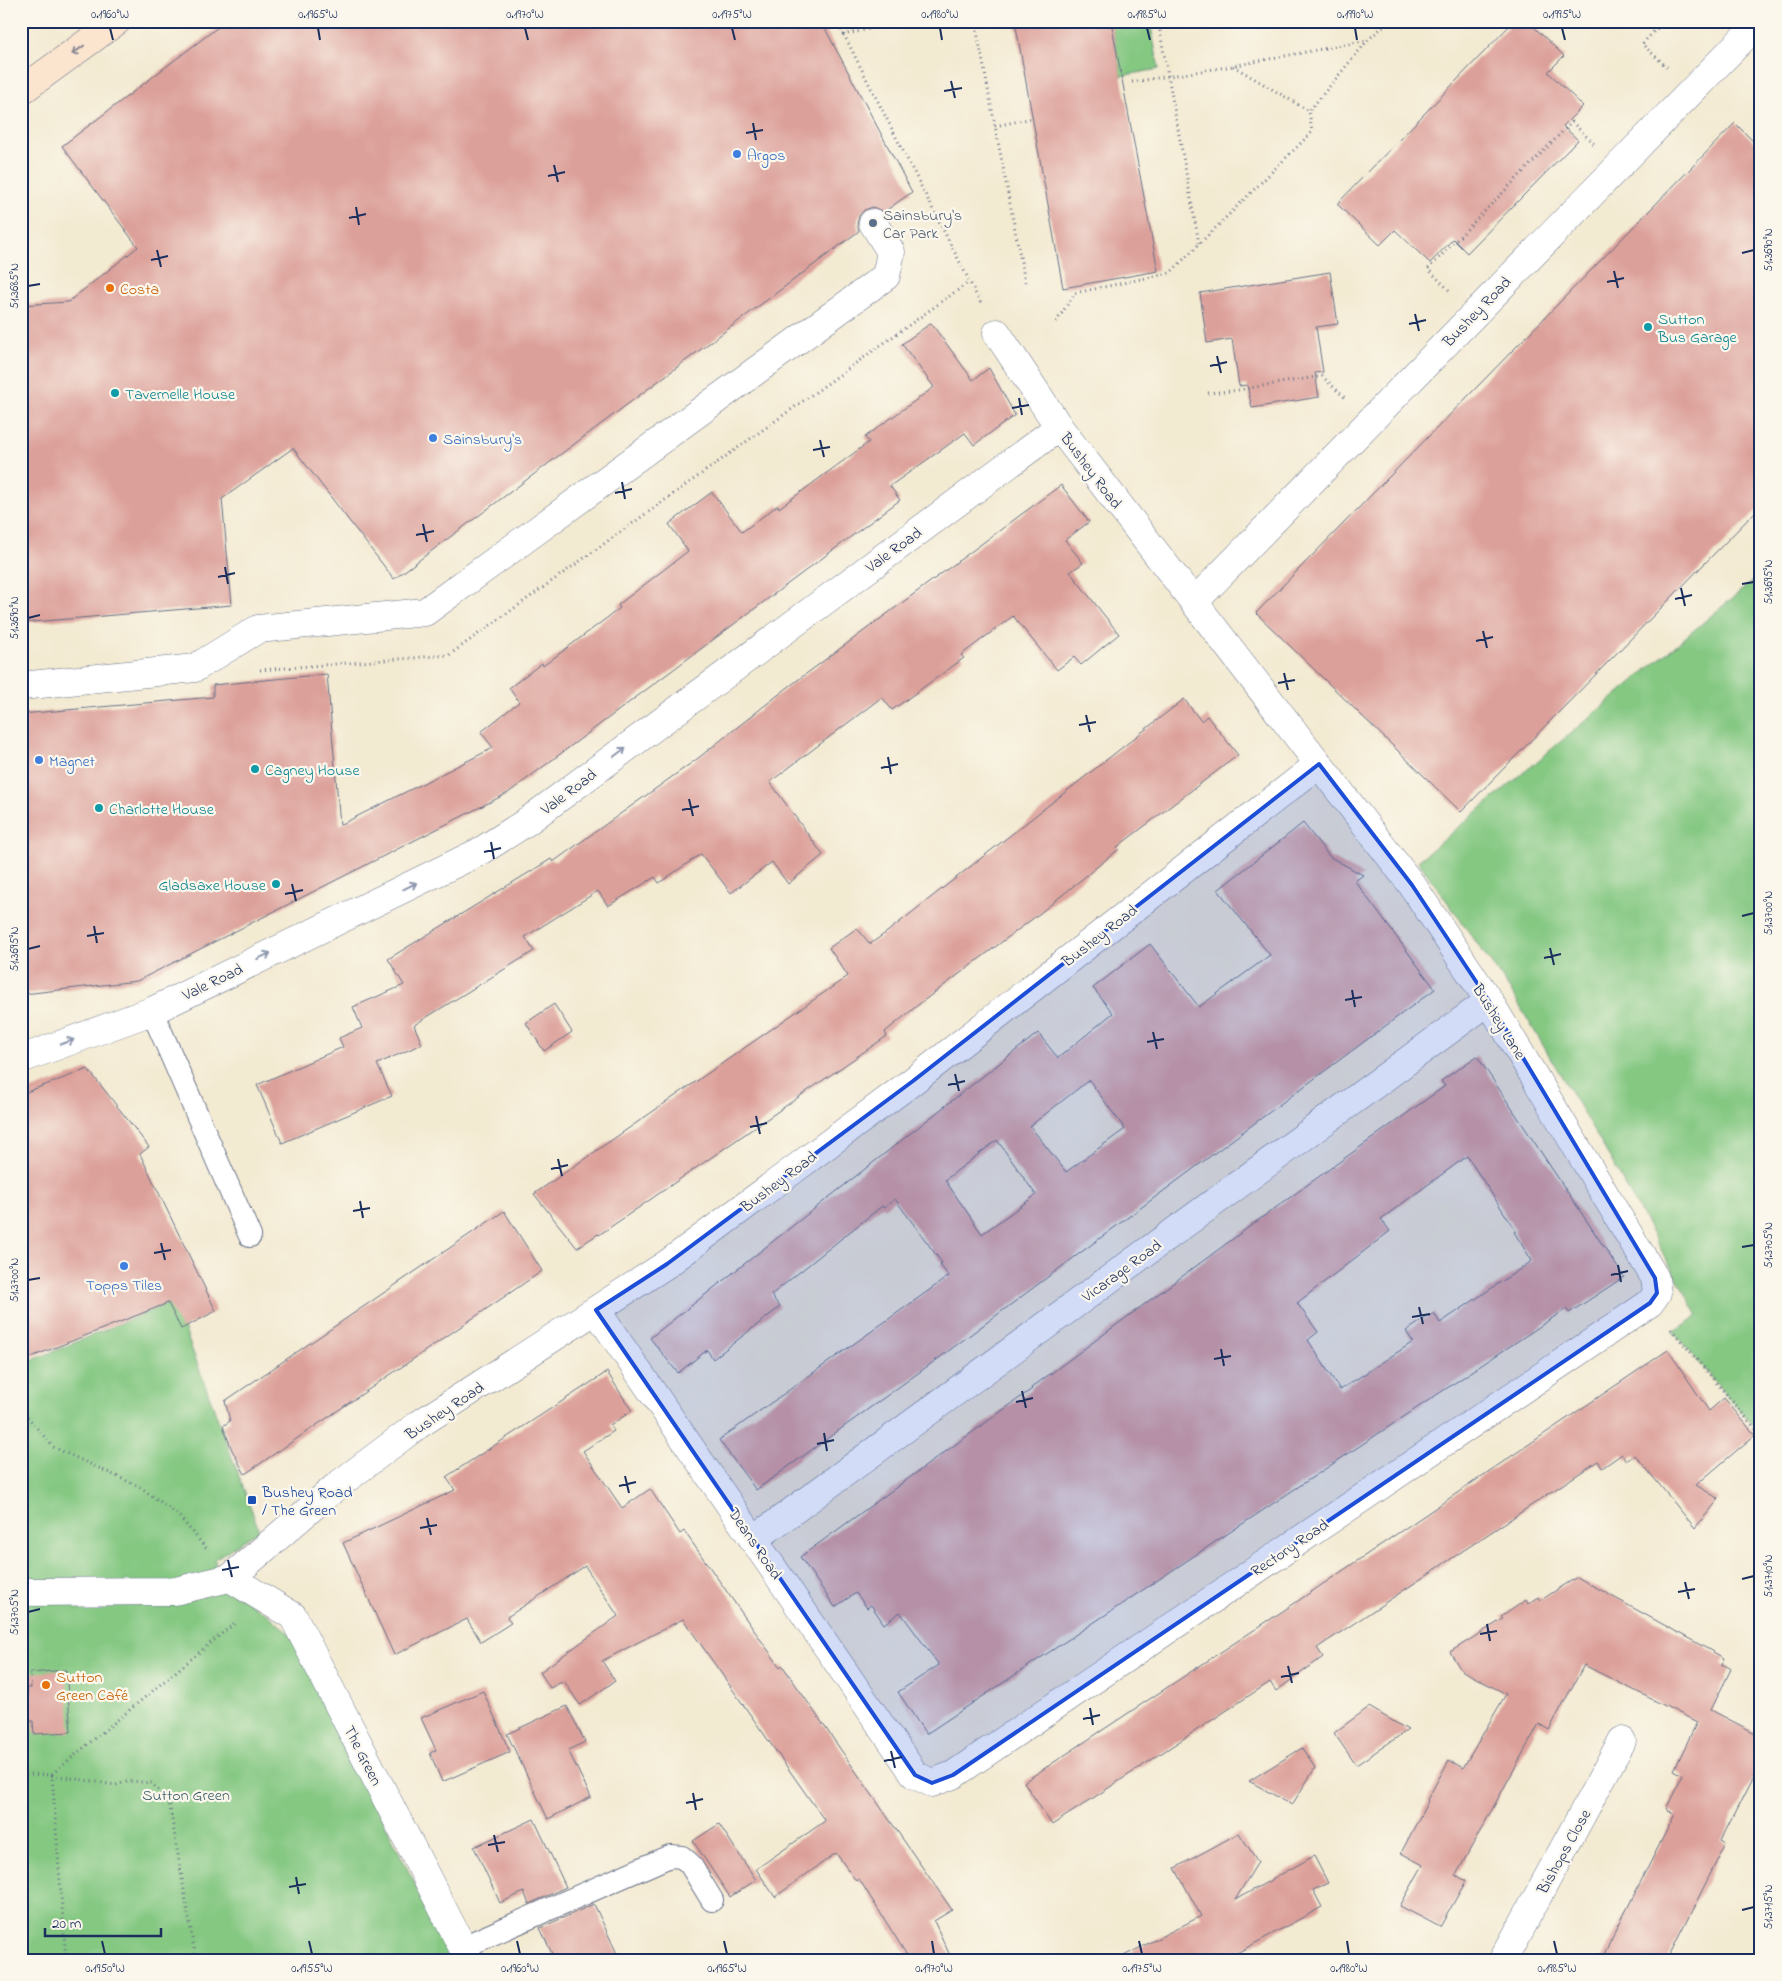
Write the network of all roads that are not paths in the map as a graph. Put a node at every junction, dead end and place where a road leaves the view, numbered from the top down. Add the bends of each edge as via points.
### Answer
1 (117, 21) edge
2 (1760, 21) edge
3 (21, 91) edge
4 (873, 223) dead end
5 (997, 333) road end
6 (1059, 427) junction
7 (1194, 602) junction
8 (21, 686) edge
9 (1319, 764) junction
10 (1489, 1001) junction
11 (152, 1011) junction
12 (21, 1059) edge
13 (250, 1236) dead end
14 (1657, 1293) joint
15 (596, 1310) junction
16 (754, 1540) junction
17 (230, 1578) junction
18 (21, 1592) edge
19 (1622, 1741) dead end
20 (915, 1775) joint
21 (712, 1900) dead end
22 (466, 1954) edge
23 (1503, 1960) edge

1 -> 3 main road
2 - 7 street, Bushey Road
4 - 8 street via 891,252 886,276 425,612 258,629 195,668
5 - 6 street, Bushey Road
6 - 7 street, Bushey Road
11 -> 6 street, Vale Road via 481,851 525,823
7 - 9 street, Bushey Road
9 - 10 street, Bushey Lane via 1412,885
9 - 15 street, Bushey Road via 913,1081 667,1264
10 - 14 street, Bushey Lane via 1655,1278
10 - 16 street, Vicarage Road
12 -> 11 street, Vale Road
11 - 13 lane
14 - 20 street, Rectory Road via 1650,1303 953,1775 932,1783
15 - 16 street, Deans Road
15 - 17 street, Bushey Road via 418,1425 338,1485
16 - 20 street, Deans Road
17 - 18 street, Bushey Road via 175,1591
17 - 22 street, The Green via 293,1616
19 - 23 street, Bishops Close
21 - 22 lane via 690,1864 682,1857 670,1856

